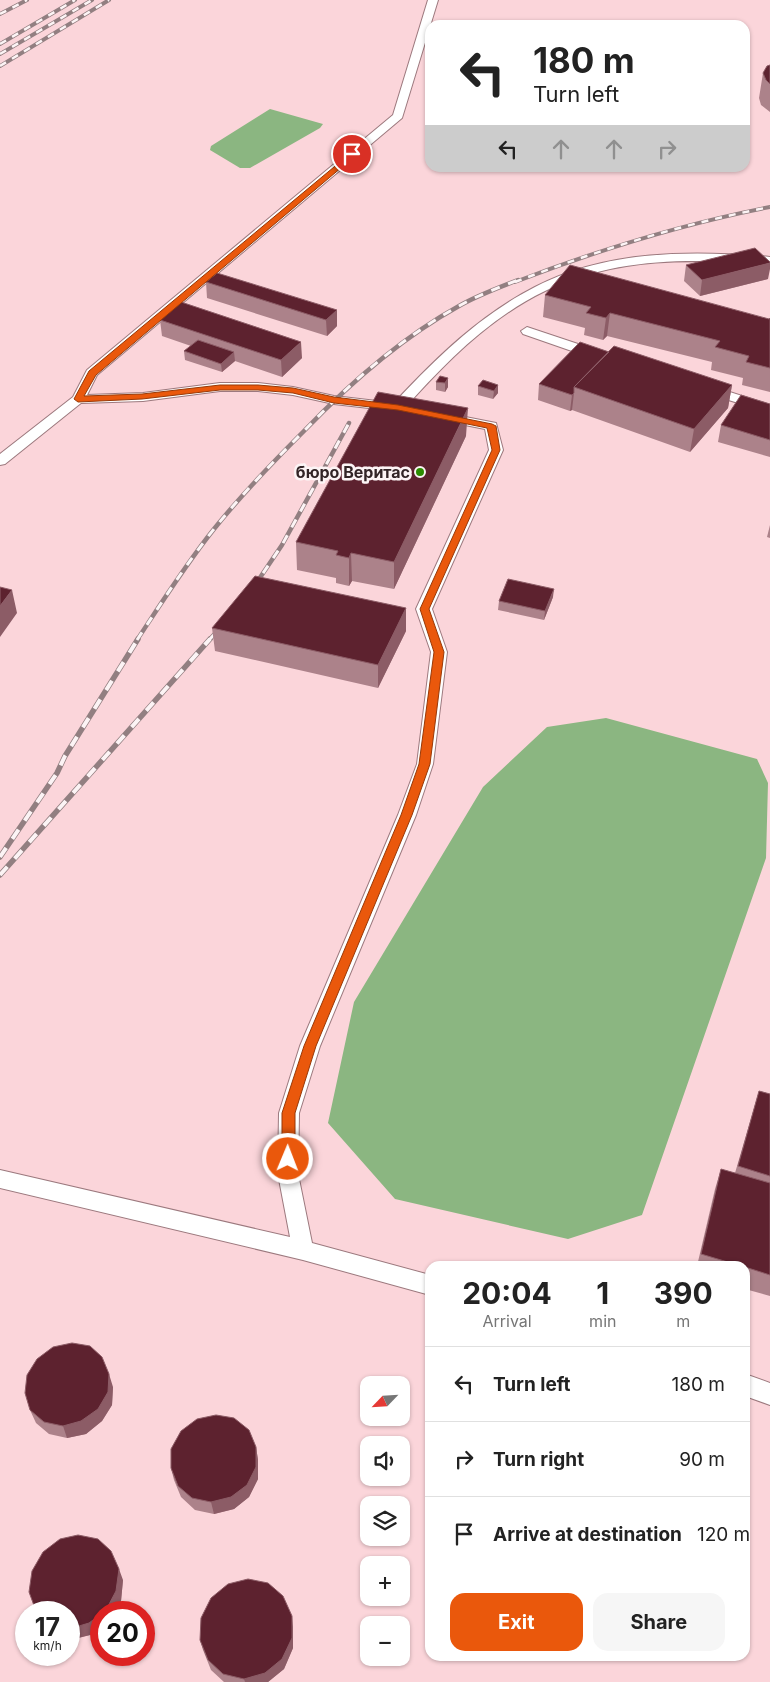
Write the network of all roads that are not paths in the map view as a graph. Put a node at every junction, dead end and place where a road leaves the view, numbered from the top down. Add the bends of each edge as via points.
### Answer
1 (433, 0) edge
2 (427, 20) edge
3 (425, 27) edge
4 (770, 261) edge
5 (527, 331) dead end
6 (612, 360) edge
7 (696, 386) edge
8 (78, 399) junction
9 (398, 407) junction
10 (770, 408) edge
11 (0, 461) edge
12 (0, 1179) edge
13 (303, 1250) junction
14 (425, 1284) edge
15 (750, 1387) edge
16 (770, 1394) edge

1 - 2 lane
3 - 8 lane via 398,116 92,373
4 - 9 lane via 639,260 598,267 563,278 489,320 430,372
5 - 6 lane
7 - 10 lane
8 - 9 lane via 142,397 220,387 258,387
8 - 11 lane
9 - 13 lane via 492,426 496,450 424,609 439,652 425,764 407,815 310,1046 289,1113 288,1174
12 - 13 lane
13 - 14 lane
15 - 16 lane

